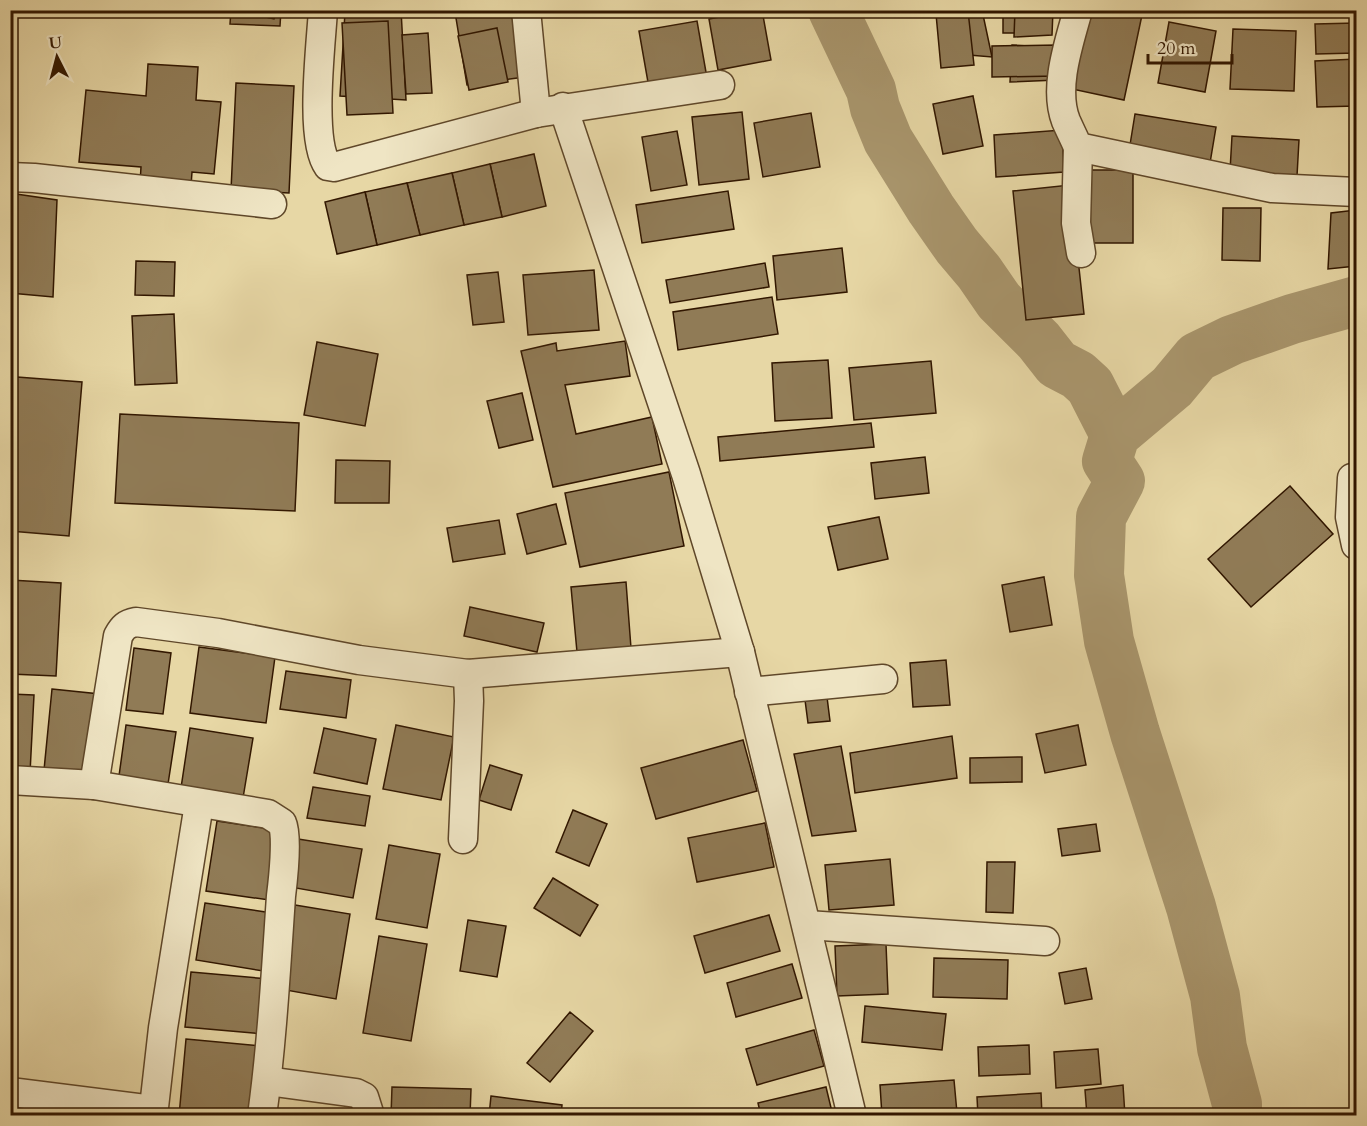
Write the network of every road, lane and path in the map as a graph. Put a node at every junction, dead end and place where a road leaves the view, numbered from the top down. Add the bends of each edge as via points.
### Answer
1 (323, 10) edge
2 (526, 10) edge
3 (1078, 10) edge
4 (720, 85) dead end
5 (550, 110) junction
6 (1078, 147) junction
7 (10, 177) edge
8 (1356, 192) edge
9 (272, 204) dead end
10 (1081, 253) dead end
11 (1352, 478) dead end
12 (1356, 544) edge
13 (740, 652) junction
14 (468, 674) junction
15 (884, 679) dead end
16 (749, 692) junction
17 (10, 780) edge
18 (94, 785) junction
19 (199, 804) junction
20 (463, 839) dead end
21 (807, 925) junction
22 (1045, 941) dead end
23 (267, 1081) junction
24 (10, 1092) edge
25 (153, 1113) edge
26 (262, 1116) edge
27 (370, 1116) edge
28 (852, 1116) edge

1 - 5 street via 318,115 321,151 328,166
2 - 5 street
3 - 6 street via 1064,61 1061,100
4 - 5 street
5 - 13 street via 686,474
6 - 8 street via 1272,188
6 - 10 street via 1076,223
7 - 9 street
11 - 12 street via 1350,517
13 - 14 street
13 - 16 street
14 - 18 street via 359,660 218,633 129,623 118,636
14 - 20 street
15 - 16 street
16 - 21 street
17 - 18 street
18 - 19 street
19 - 23 street via 268,814 284,827
19 - 25 street
21 - 22 street
21 - 28 street
23 - 26 street
23 - 27 street via 356,1093 364,1098
24 - 25 street

